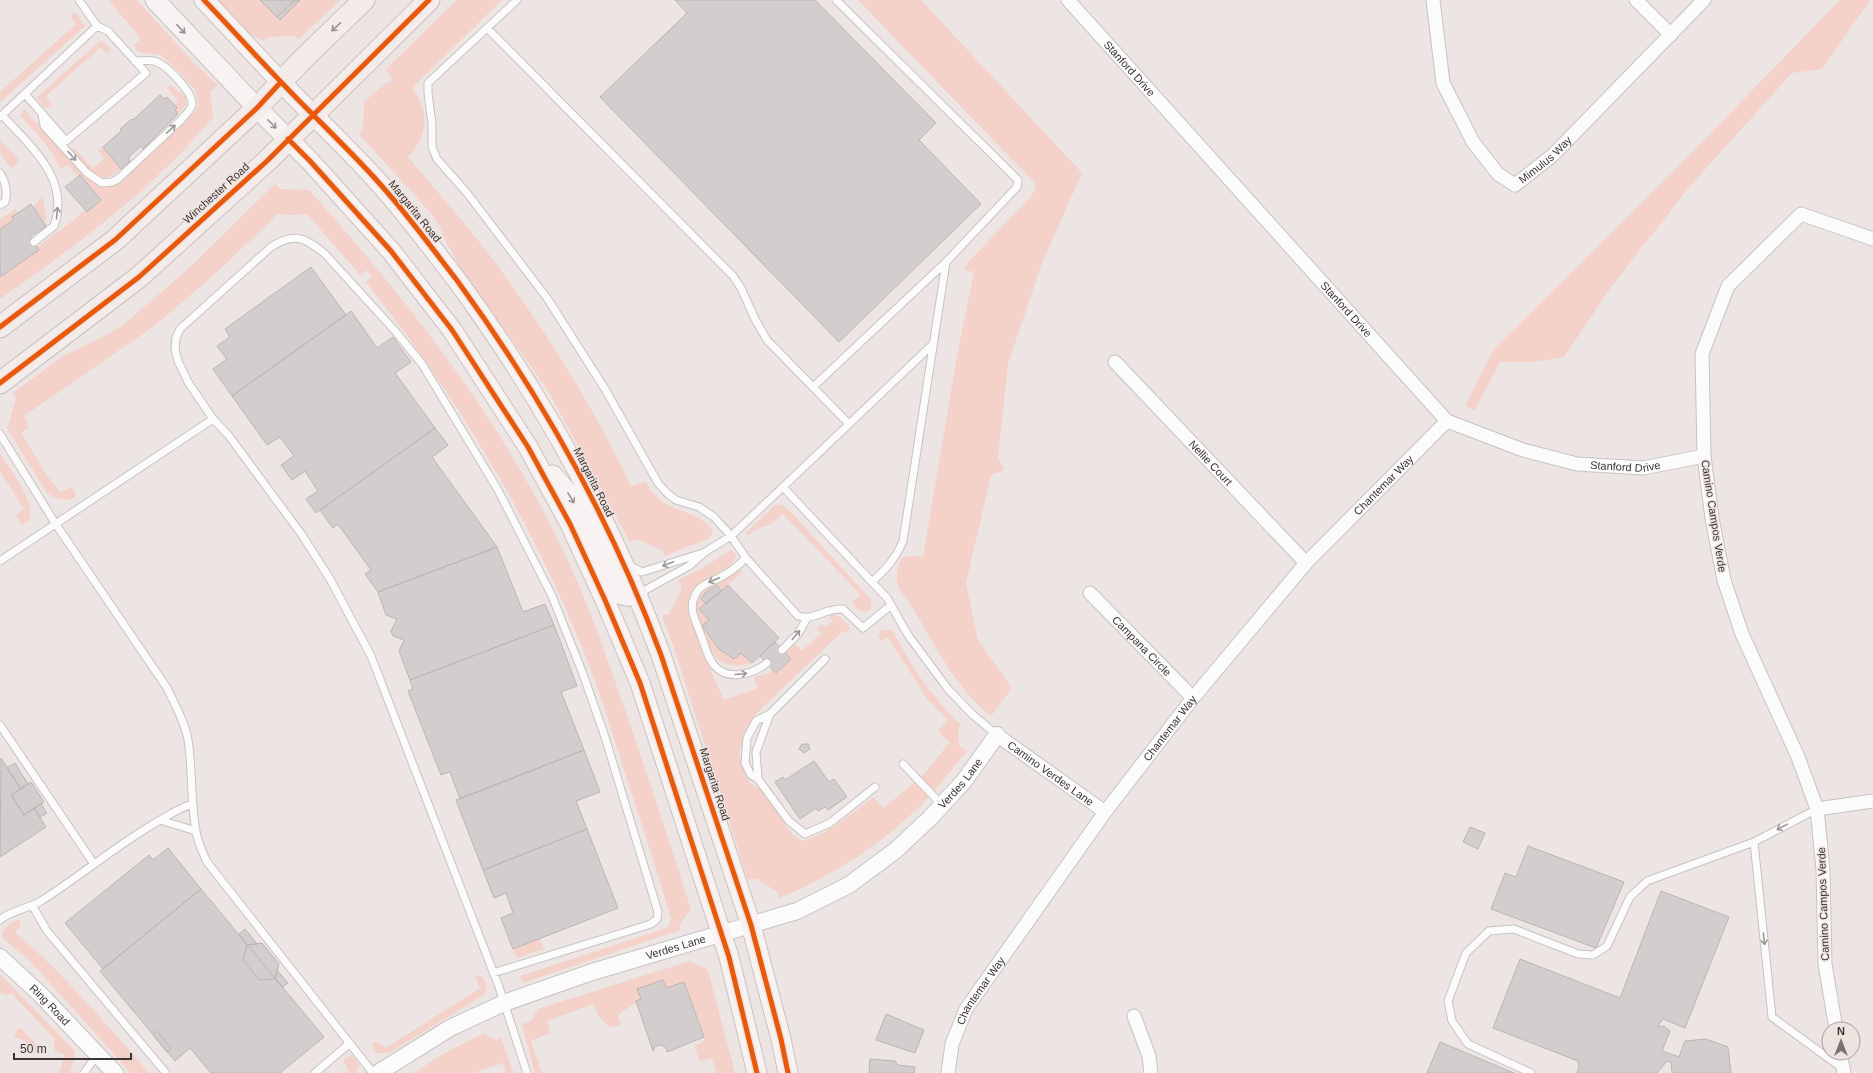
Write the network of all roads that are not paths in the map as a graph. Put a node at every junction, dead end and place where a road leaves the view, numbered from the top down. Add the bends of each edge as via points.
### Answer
1 (79, 0) edge
2 (155, 0) edge
3 (204, 0) edge
4 (364, 0) edge
5 (429, 0) edge
6 (517, 0) edge
7 (836, 0) edge
8 (1068, 0) edge
9 (1432, 0) edge
10 (1636, 0) edge
11 (1704, 0) edge
12 (98, 26) junction
13 (487, 28) junction
14 (1671, 35) junction
15 (135, 61) junction
16 (281, 82) junction
17 (24, 94) junction
18 (257, 108) junction
19 (42, 114) junction
20 (313, 114) junction
21 (1, 116) edge
22 (288, 139) junction
23 (0, 172) edge
24 (0, 205) edge
25 (1873, 239) edge
26 (34, 242) dead end
27 (946, 262) junction
28 (0, 328) edge
29 (933, 344) junction
30 (1116, 362) dead end
31 (0, 383) edge
32 (813, 387) junction
33 (213, 419) junction
34 (1447, 421) junction
35 (849, 424) junction
36 (0, 434) edge
37 (528, 447) junction
38 (1704, 456) junction
39 (783, 487) junction
40 (55, 523) junction
41 (731, 536) junction
42 (705, 552) junction
43 (746, 558) junction
44 (0, 561) edge
45 (623, 561) junction
46 (1306, 563) junction
47 (872, 582) junction
48 (1090, 593) dead end
49 (638, 594) junction
50 (891, 605) junction
51 (807, 618) junction
52 (782, 650) dead end
53 (825, 659) dead end
54 (768, 664) dead end
55 (1193, 698) junction
56 (770, 714) junction
57 (0, 725) edge
58 (996, 734) junction
59 (902, 764) dead end
60 (758, 779) junction
61 (875, 787) dead end
62 (1873, 801) edge
63 (192, 804) junction
64 (942, 805) junction
65 (1816, 809) junction
66 (1105, 812) junction
67 (160, 820) junction
68 (196, 831) junction
69 (1754, 842) junction
70 (94, 864) junction
71 (32, 905) junction
72 (1, 916) edge
73 (751, 925) junction
74 (722, 934) junction
75 (0, 956) edge
76 (493, 973) junction
77 (504, 1002) junction
78 (1134, 1016) dead end
79 (1835, 1021) edge
80 (350, 1043) junction
81 (97, 1055) junction
82 (1841, 1061) edge
83 (1843, 1071) edge
84 (84, 1073) edge
85 (114, 1073) edge
86 (166, 1073) edge
87 (315, 1073) edge
88 (374, 1073) edge
89 (378, 1073) edge
90 (527, 1073) edge
91 (758, 1073) edge
92 (788, 1073) edge
93 (948, 1073) edge
94 (1151, 1073) edge
95 (1531, 1073) edge

1 - 12 lane
2 -> 18 main road
3 - 16 main road, Margarita Road
4 -> 16 main road
5 - 20 main road, Winchester Road
6 - 13 lane
7 - 27 lane via 1018,180 1017,187
8 - 34 street, Stanford Drive
9 - 14 street, Mimulus Way via 1443,82 1474,142 1498,174 1515,185 1553,155
10 - 14 street
11 - 14 street, Mimulus Way
12 - 15 lane via 108,32
12 - 17 lane
13 - 32 lane via 732,276 768,340
13 - 41 lane via 428,83 432,147 437,159 467,193 547,298 605,390 658,483 676,500 699,507 714,517
15 - 19 lane via 146,73 66,141
19 -> 15 lane via 44,126 87,173 102,183 118,179 181,120 190,110 192,103 187,90 165,67 152,60
16 - 18 main road
16 - 20 main road, Margarita Road
17 - 19 lane
17 - 21 lane
18 -> 22 main road
18 - 28 main road via 115,240
20 - 22 main road, Winchester Road
20 - 45 main road, Margarita Road via 386,191 491,328 578,470
26 -> 21 lane via 54,226 56,189 46,164
22 - 31 main road, Winchester Road via 139,277
22 - 37 main road via 391,250 452,330
23 - 24 lane via 6,196 5,202
25 - 38 street, Camino Campos Verde via 1801,214 1728,286 1702,354
27 - 29 lane
27 - 32 lane
29 - 35 lane
29 - 47 lane via 903,541 888,568
30 - 46 street, Nellie Court
32 - 35 lane
33 - 40 lane
33 - 76 lane via 230,436 302,535 353,621 377,672
33 - 76 lane via 188,382 178,361 175,349 180,329 271,247 282,240 303,238 325,254 422,364 498,490 552,596 600,723 658,912 651,924
34 - 38 street, Stanford Drive via 1523,450 1577,464 1643,468
34 - 46 street, Chantemar Way
35 - 39 lane
36 - 40 lane
37 -> 49 main road via 570,496 616,592 629,597
37 - 74 main road via 570,524 640,683
38 - 65 street, Camino Campos Verde via 1724,580 1742,634 1798,756
39 - 41 lane
39 - 47 lane
40 - 44 lane
40 - 63 lane via 167,688 188,739
41 - 42 lane
41 - 43 lane
42 -> 45 lane via 642,572
42 - 49 lane via 689,566
43 - 51 lane via 798,616
43 -> 54 lane via 738,566 704,584 693,598 692,610 712,664 721,671 742,674 756,671
45 - 49 main road, Margarita Road
46 - 55 street, Chantemar Way
47 - 50 lane
48 - 55 street, Campana Circle
49 - 73 main road, Margarita Road via 661,655
50 - 51 lane via 863,628 843,609 833,608
50 - 58 lane via 908,635 948,689
52 -> 51 lane via 798,634
53 - 56 lane
55 - 66 street, Chantemar Way
56 - 60 lane via 756,752
56 - 60 lane via 756,721 747,738 745,763 751,775
57 - 70 lane
58 - 64 street, Verdes Lane via 964,781
58 - 66 street, Camino Verdes Lane
59 - 64 lane
60 - 61 lane via 788,821 805,834 830,823
62 - 65 street
63 - 67 lane
63 - 68 lane
64 - 73 street, Verdes Lane via 896,850 849,885 797,910
65 -> 69 lane
65 - 79 street, Camino Campos Verde via 1824,869 1825,964
66 - 93 street, Chantemar Way via 966,1009 952,1044
67 - 68 lane
67 - 70 lane
68 - 80 lane via 207,862 221,882
69 -> 83 lane via 1772,1017
69 - 95 lane via 1646,881 1630,897 1607,946 1593,955 1578,954 1514,929 1489,931 1466,953 1448,1001 1452,1021 1468,1044
70 - 71 lane
71 - 72 lane
71 - 86 lane via 47,931
73 - 74 street, Verdes Lane
73 - 92 main road, Margarita Road
74 - 77 street, Verdes Lane via 592,972
74 - 91 main road
75 - 81 street, Ring Road via 42,994
76 - 77 lane
77 - 89 street, Verdes Lane via 450,1028
77 - 90 lane
78 - 94 street via 1149,1056
80 - 87 lane
80 - 88 lane
81 - 84 lane
81 - 85 street, Ring Road
82 - 83 street

